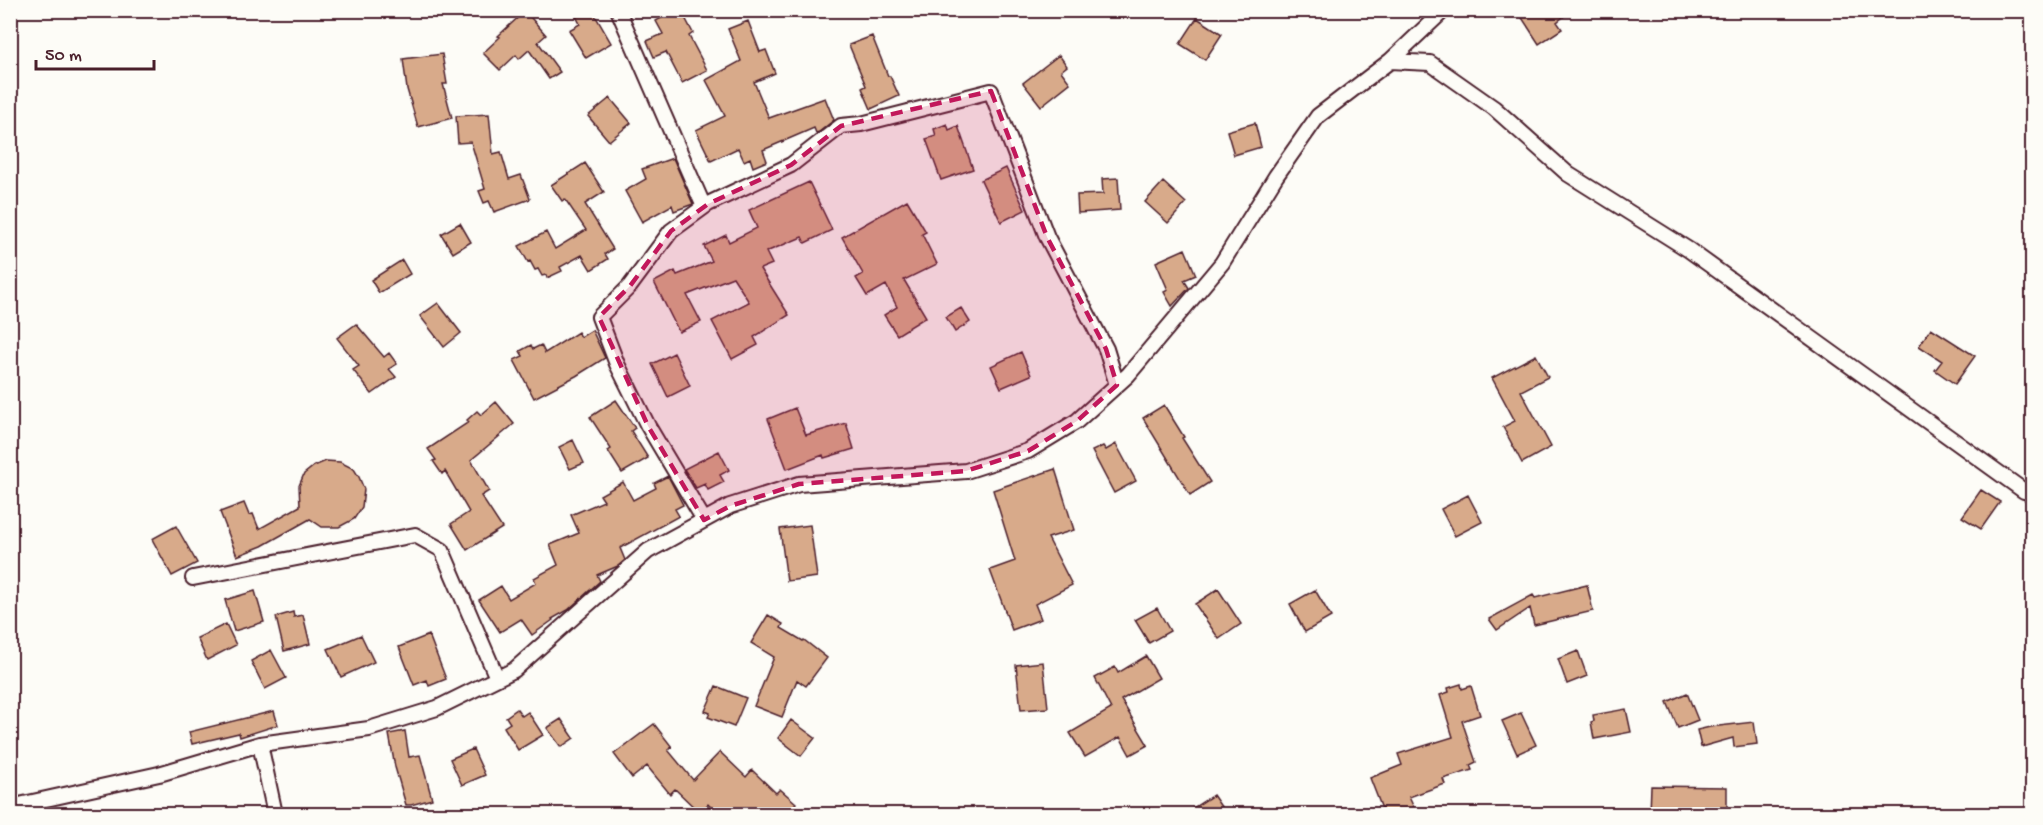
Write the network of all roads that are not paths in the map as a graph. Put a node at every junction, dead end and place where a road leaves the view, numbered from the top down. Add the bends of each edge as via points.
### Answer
1 (618, 10) edge
2 (1444, 10) edge
3 (1390, 60) junction
4 (704, 207) junction
5 (1117, 385) junction
6 (2032, 493) edge
7 (704, 520) junction
8 (193, 578) dead end
9 (497, 678) junction
10 (260, 744) junction
11 (10, 807) edge
12 (275, 814) edge

1 - 4 street
2 - 3 street
3 - 5 street via 1318,116 1275,176 1222,263
3 - 6 street via 1430,63 1494,108 1568,174 1689,250
4 - 5 street via 791,165 841,126 991,91 1047,237 1106,349
4 - 7 street via 670,231 630,286 599,317 648,426
5 - 7 street via 1077,421 1017,455 966,471 799,484 730,506
7 - 9 street via 648,551 514,669
8 - 9 street via 415,535 442,550
9 - 10 street via 437,708 369,729
10 - 11 street via 159,774
10 - 12 street

